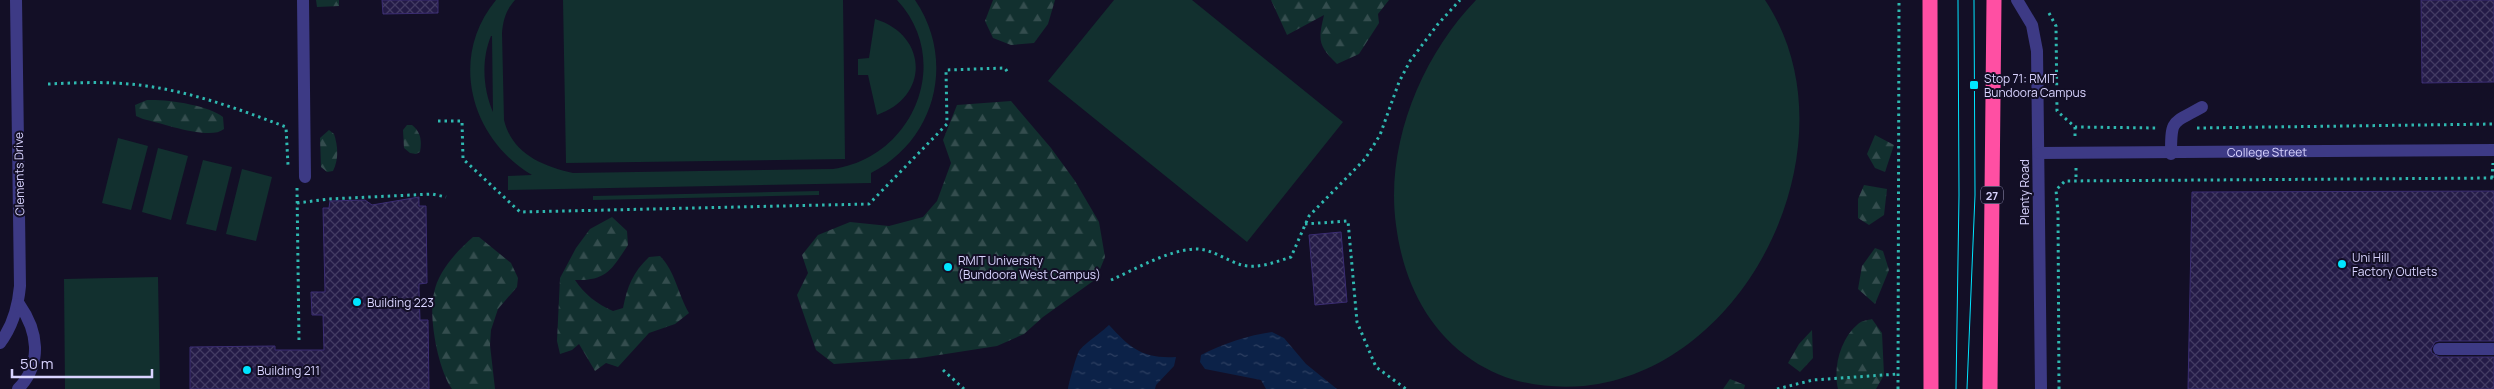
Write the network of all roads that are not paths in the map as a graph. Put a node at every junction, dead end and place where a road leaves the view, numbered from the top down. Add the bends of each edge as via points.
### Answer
1 (16, 0) edge
2 (302, 0) edge
3 (1930, 0) edge
4 (1994, 0) edge
5 (2017, 0) edge
6 (2202, 107) dead end
7 (2494, 150) edge
8 (2039, 153) junction
9 (2172, 154) junction
10 (300, 179) road end
11 (19, 304) junction
12 (0, 343) edge
13 (2494, 349) edge
14 (2439, 350) dead end
15 (18, 389) edge
16 (1930, 389) edge
17 (1990, 389) edge
18 (2040, 389) edge

1 - 11 street, Clements Drive
2 - 10 street
3 - 16 highway
4 - 17 highway, 27
5 - 8 street, Plenty Road via 2032,25 2038,51
6 - 9 street via 2175,122 2171,128
7 - 9 street, College Street
8 - 9 street, College Street
8 - 18 street, Plenty Road
11 - 12 street, Clements Drive
11 - 15 street via 29,318 36,354 29,377
13 - 14 street

